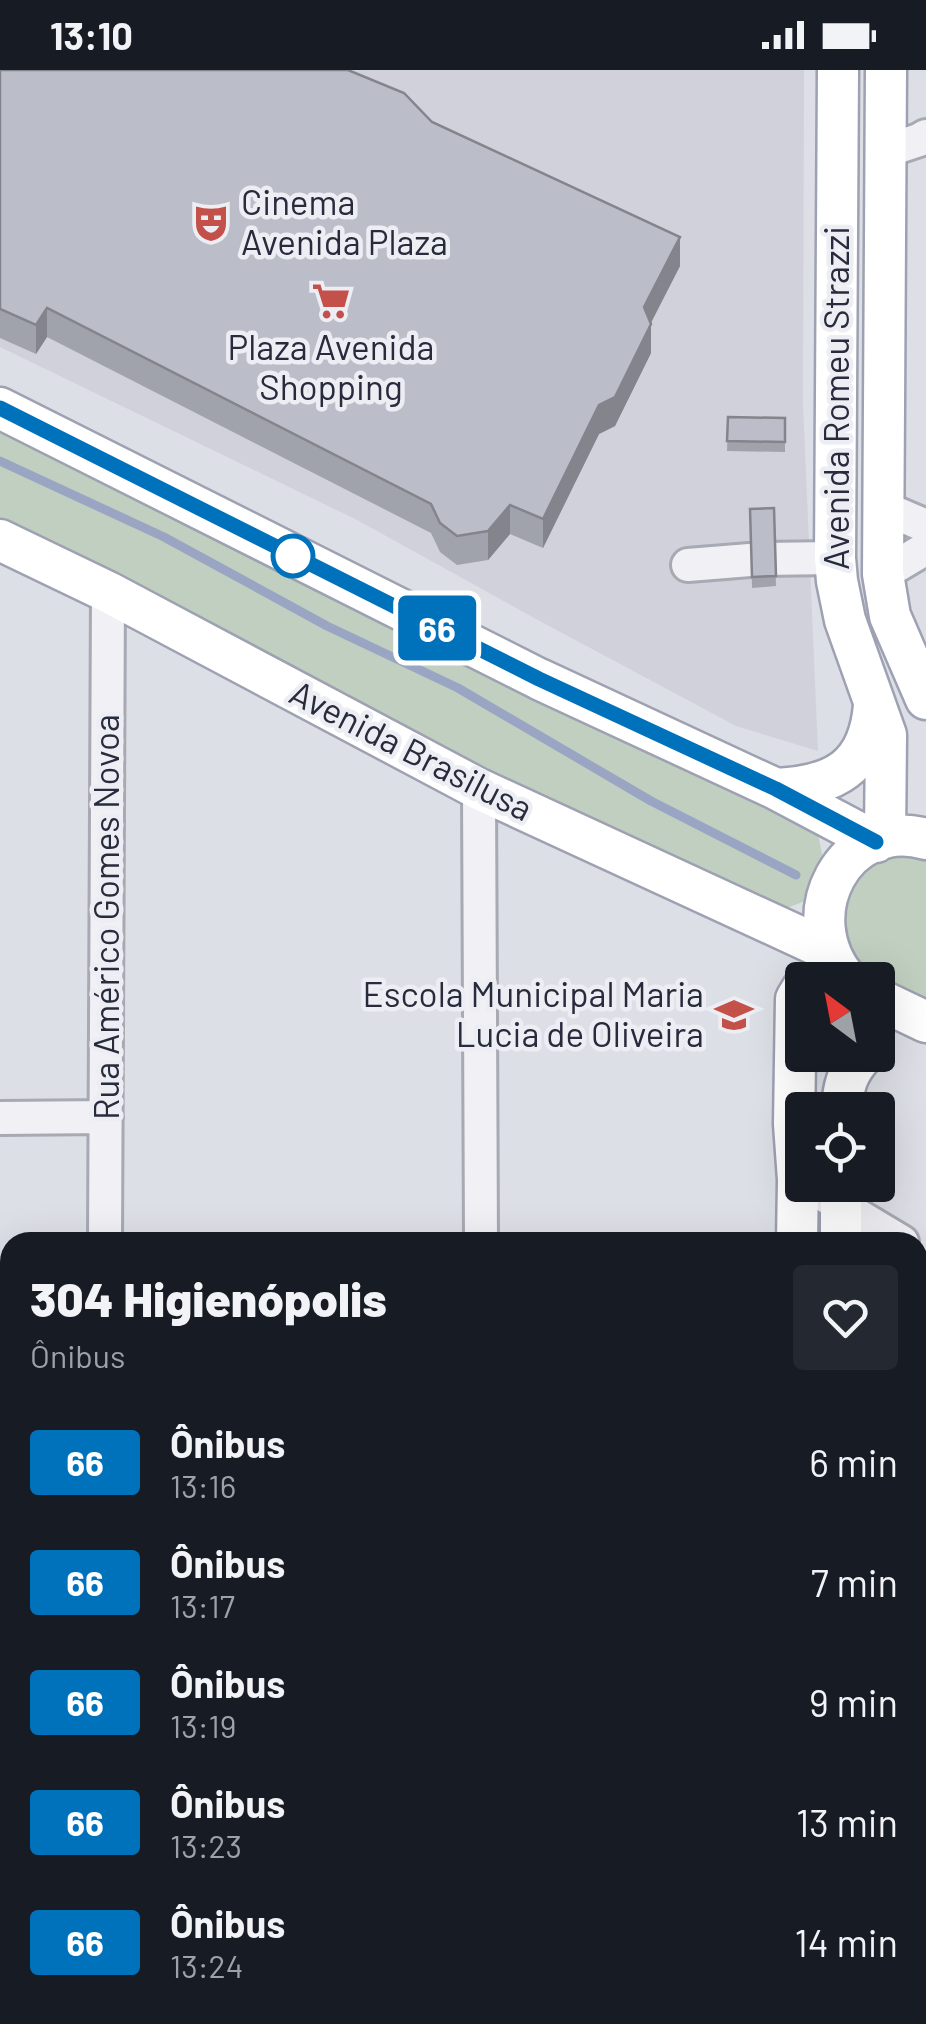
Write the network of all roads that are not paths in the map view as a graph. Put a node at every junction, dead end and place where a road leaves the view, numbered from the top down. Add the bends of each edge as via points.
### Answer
1 (838, 70) edge
2 (886, 70) edge
3 (926, 136) edge
4 (886, 151) junction
5 (0, 408) edge
6 (884, 508) junction
7 (926, 526) edge
8 (0, 540) edge
9 (835, 549) junction
10 (926, 551) edge
11 (688, 554) dead end
12 (882, 574) junction
13 (108, 592) junction
14 (926, 699) edge
15 (874, 701) junction
16 (479, 789) junction
17 (776, 789) junction
18 (926, 839) edge
19 (880, 840) junction
20 (816, 962) edge
21 (830, 962) edge
22 (895, 1008) edge
23 (922, 1021) edge
24 (895, 1033) edge
25 (106, 1117) junction
26 (0, 1118) edge
27 (819, 1202) edge
28 (832, 1202) edge
29 (105, 1232) edge
30 (481, 1232) edge
31 (802, 1232) edge
32 (885, 1232) edge

1 - 9 main road, Avenida Romeu Strazzi
2 - 4 main road, Avenida Romeu Strazzi
3 - 4 street
4 - 6 main road, Avenida Romeu Strazzi
5 - 17 main road via 539,679
6 - 7 street
6 - 12 main road, Avenida Romeu Strazzi
8 - 13 main road, Avenida Brasilusa
9 - 11 street
9 - 15 main road, Avenida Romeu Strazzi via 845,620
10 - 12 street
12 - 14 main road, Avenida Romeu Strazzi via 890,616
13 - 16 main road, Avenida Brasilusa
13 - 25 street, Rua Américo Gomes Novoa
15 - 17 main road via 864,747 849,766 829,780
15 - 19 main road, Avenida Romeu Strazzi via 886,734
16 - 20 main road, Avenida Brasilusa
16 - 30 street
17 - 19 main road
18 - 19 main road
19 - 21 main road via 849,860 830,888 823,922
22 - 23 main road
23 - 24 main road
25 - 26 street
25 - 29 street, Rua Américo Gomes Novoa
27 - 31 main road
28 - 32 street

